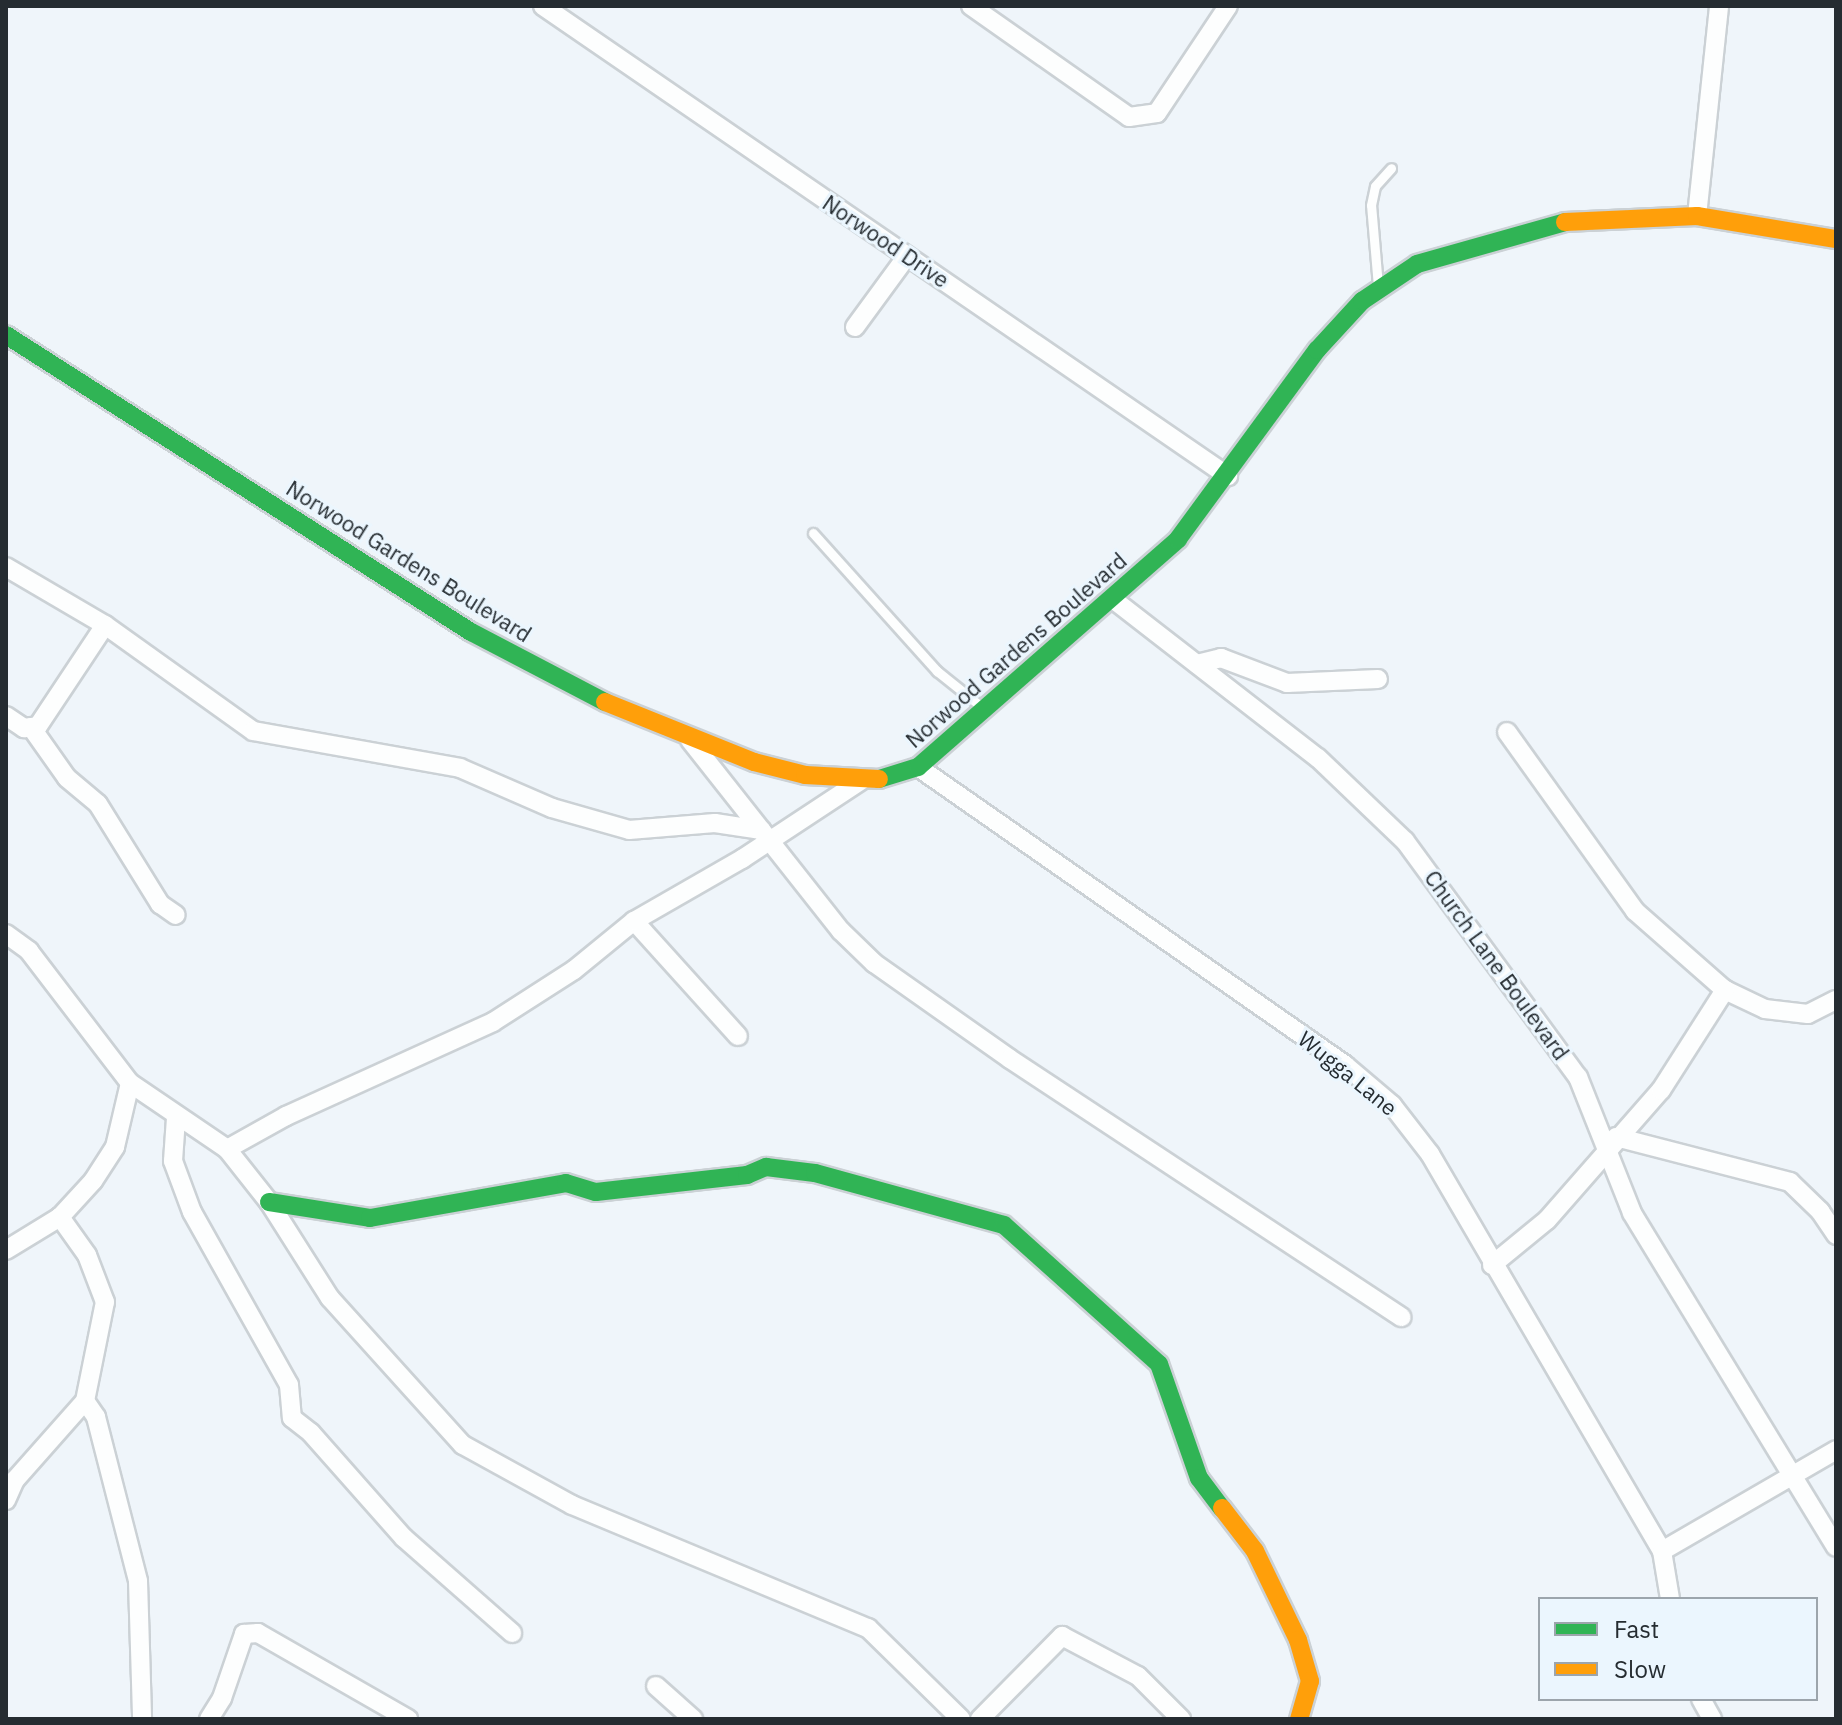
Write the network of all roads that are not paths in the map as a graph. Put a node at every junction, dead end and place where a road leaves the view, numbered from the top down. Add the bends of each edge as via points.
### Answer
1 (971, 6) edge
2 (1228, 6) edge
3 (1719, 6) edge
4 (554, 9) edge
5 (1391, 168) dead end
6 (1697, 216) junction
7 (1836, 239) edge
8 (907, 256) junction
9 (1378, 290) junction
10 (855, 327) dead end
11 (6, 335) edge
12 (1228, 476) junction
13 (813, 533) dead end
14 (6, 567) edge
15 (1114, 600) junction
16 (105, 625) junction
17 (1197, 664) junction
18 (1378, 679) dead end
19 (985, 710) junction
20 (6, 716) edge
21 (31, 727) junction
22 (1507, 732) dead end
23 (690, 740) junction
24 (918, 767) junction
25 (862, 780) junction
26 (765, 835) junction
27 (176, 915) dead end
28 (634, 921) junction
29 (6, 934) edge
30 (1725, 990) junction
31 (1836, 1000) edge
32 (738, 1036) dead end
33 (130, 1083) junction
34 (176, 1118) junction
35 (1611, 1143) junction
36 (227, 1149) junction
37 (269, 1202) junction
38 (60, 1217) junction
39 (1836, 1235) edge
40 (6, 1250) edge
41 (1492, 1265) junction
42 (1402, 1317) dead end
43 (85, 1401) junction
44 (1836, 1450) edge
45 (1795, 1473) junction
46 (6, 1500) edge
47 (1836, 1547) edge
48 (1662, 1551) junction
49 (1670, 1597) edge
50 (512, 1633) dead end
51 (656, 1686) dead end
52 (1702, 1701) edge
53 (142, 1719) edge
54 (209, 1719) edge
55 (408, 1719) edge
56 (693, 1719) edge
57 (961, 1719) edge
58 (980, 1719) edge
59 (1181, 1719) edge
60 (1299, 1719) edge
61 (1712, 1719) edge

1 - 2 street via 1129,117 1157,113
3 - 6 street
4 - 8 street, Norwood Drive
5 - 9 lane via 1375,186 1371,205
6 - 7 street, Norwood Gardens Boulevard
6 - 9 street, Norwood Gardens Boulevard via 1575,219 1417,264
8 - 10 street
8 - 12 street, Norwood Drive
9 - 12 street, Norwood Gardens Boulevard via 1317,350
11 - 23 street, Norwood Gardens Boulevard via 471,632 581,692
12 - 15 street, Norwood Gardens Boulevard via 1178,539
13 - 19 lane via 937,671
14 - 16 street
15 - 17 street, Church Lane Boulevard
15 - 19 street, Norwood Gardens Boulevard
16 - 21 street via 38,726
16 - 26 street via 225,715 279,740 410,755 460,768 552,808 629,830 715,823
17 - 18 street via 1221,658 1287,683
17 - 35 street, Church Lane Boulevard via 1318,758 1405,841 1578,1077
19 - 24 street, Norwood Gardens Boulevard
20 - 21 street
21 - 27 street via 67,778 98,804 160,904
22 - 30 street via 1635,911
23 - 25 street, Norwood Gardens Boulevard via 805,775
23 - 26 street
24 - 25 street, Norwood Gardens Boulevard
24 - 41 street, Wugga Lane via 1345,1065 1392,1105 1430,1154
25 - 26 street
26 - 28 street
26 - 42 street via 841,931 893,978
28 - 32 street
28 - 36 street via 574,970 493,1022 286,1116
29 - 33 street via 39,962
30 - 31 street via 1765,1009 1808,1014
30 - 35 street via 1661,1090
33 - 34 street
33 - 38 street via 115,1147
34 - 36 street
34 - 50 street via 173,1161 192,1212 289,1385 292,1418 404,1538
35 - 39 street via 1790,1182
35 - 41 street via 1547,1220
35 - 45 street, Church Lane Boulevard via 1632,1213
36 - 37 street
37 - 57 street via 330,1298 463,1445 572,1505 868,1628
37 - 60 street via 370,1218 566,1183 596,1192 747,1175 766,1167 815,1173 1004,1225 1159,1364 1199,1478 1255,1551 1298,1640 1310,1681
38 - 40 street
38 - 43 street via 87,1255 105,1302
41 - 48 street, Wugga Lane
43 - 46 street via 15,1480
43 - 53 street via 96,1417 112,1471 138,1581
44 - 45 street
45 - 47 street, Church Lane Boulevard
45 - 48 street
48 - 49 street, Wugga Lane
51 - 56 street
52 - 61 street
54 - 55 street via 222,1698 244,1634 258,1633
58 - 59 street via 1062,1636 1138,1676

